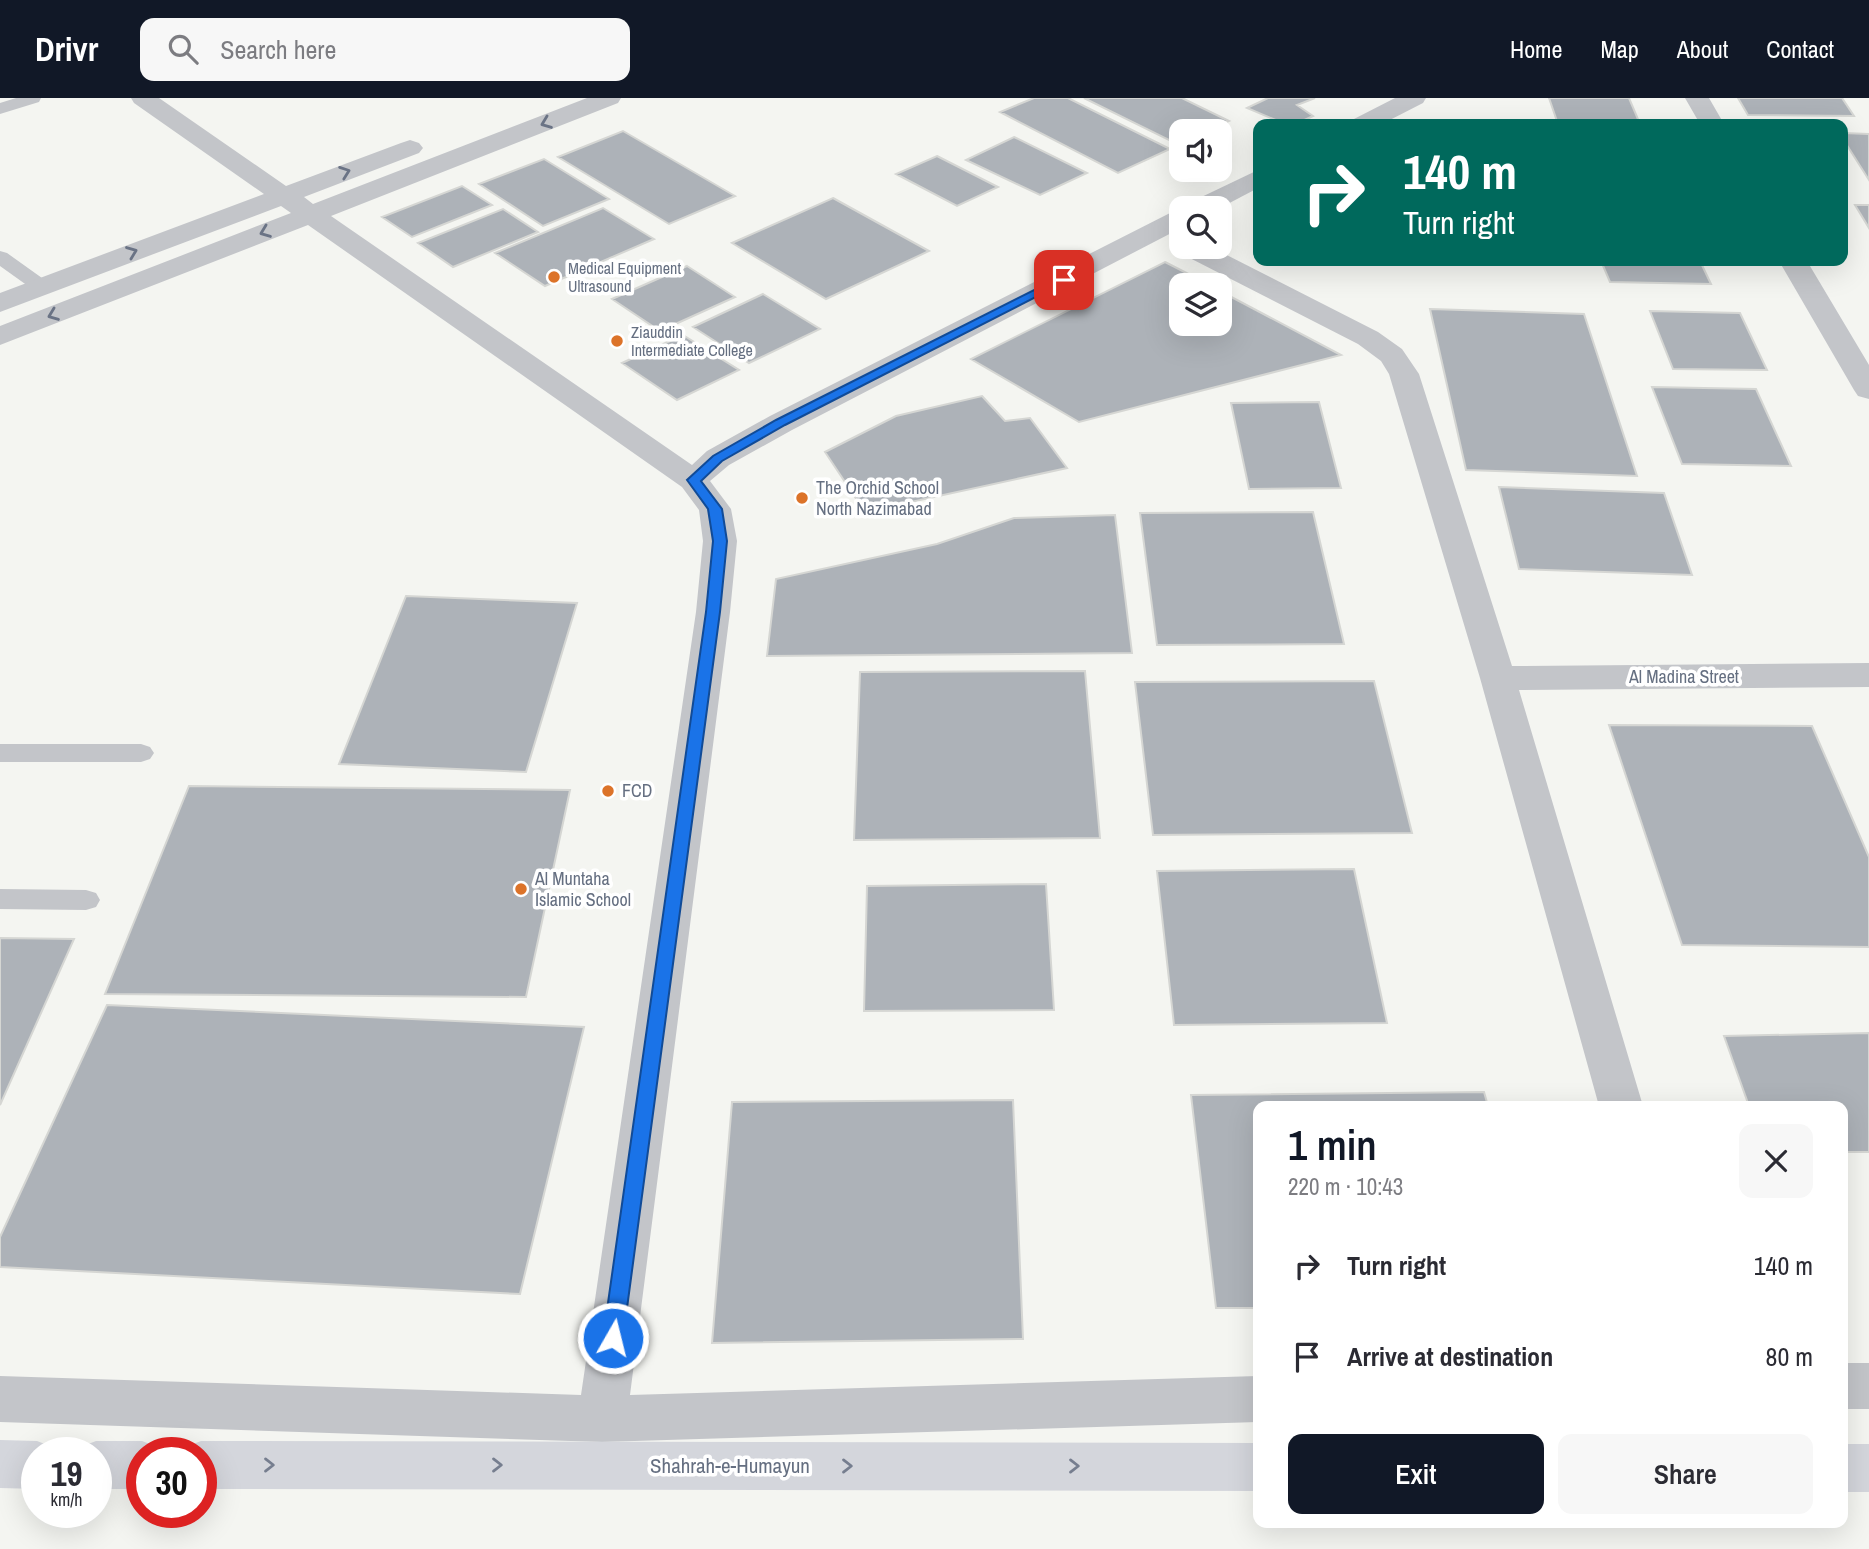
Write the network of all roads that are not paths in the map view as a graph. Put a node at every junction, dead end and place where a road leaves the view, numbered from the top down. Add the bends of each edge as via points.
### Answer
1 (33, 98) edge
2 (143, 98) edge
3 (546, 98) edge
4 (609, 98) edge
5 (1414, 98) edge
6 (1697, 98) edge
7 (0, 109) edge
8 (1373, 119) edge
9 (1709, 119) edge
10 (458, 130) dead end
11 (432, 140) dead end
12 (1253, 181) edge
13 (281, 195) junction
14 (1223, 196) edge
15 (311, 214) junction
16 (1169, 233) edge
17 (0, 257) edge
18 (1213, 259) edge
19 (1796, 266) edge
20 (42, 287) junction
21 (0, 303) edge
22 (0, 335) edge
23 (1869, 390) edge
24 (693, 480) junction
25 (1869, 676) edge
26 (1498, 678) junction
27 (0, 753) edge
28 (141, 754) dead end
29 (0, 899) edge
30 (86, 900) dead end
31 (1620, 1101) edge
32 (1848, 1386) edge
33 (1869, 1387) edge
34 (0, 1399) edge
35 (1253, 1399) edge
36 (602, 1419) junction
37 (0, 1465) edge
38 (21, 1465) edge
39 (217, 1465) edge
40 (1253, 1466) edge
41 (1848, 1468) edge
42 (1869, 1468) edge

1 - 7 lane
2 - 13 street
3 - 10 street
4 -> 15 street
5 - 8 street
6 - 9 street
13 -> 11 street
12 - 14 street
13 - 15 street
20 -> 13 street
15 -> 22 street
15 - 24 street
16 - 24 street via 781,423 718,458
17 - 20 lane
18 - 26 street via 1368,338 1392,355 1404,374
19 - 23 street
20 - 21 street
24 - 36 street via 715,509 719,553
25 - 26 street, Al Madina Street
26 - 31 street
27 - 28 lane
29 - 30 lane
32 - 33 street
34 - 36 street
35 - 36 street
37 - 38 main road
39 -> 40 main road, Shahrah-e-Humayun
41 - 42 main road

